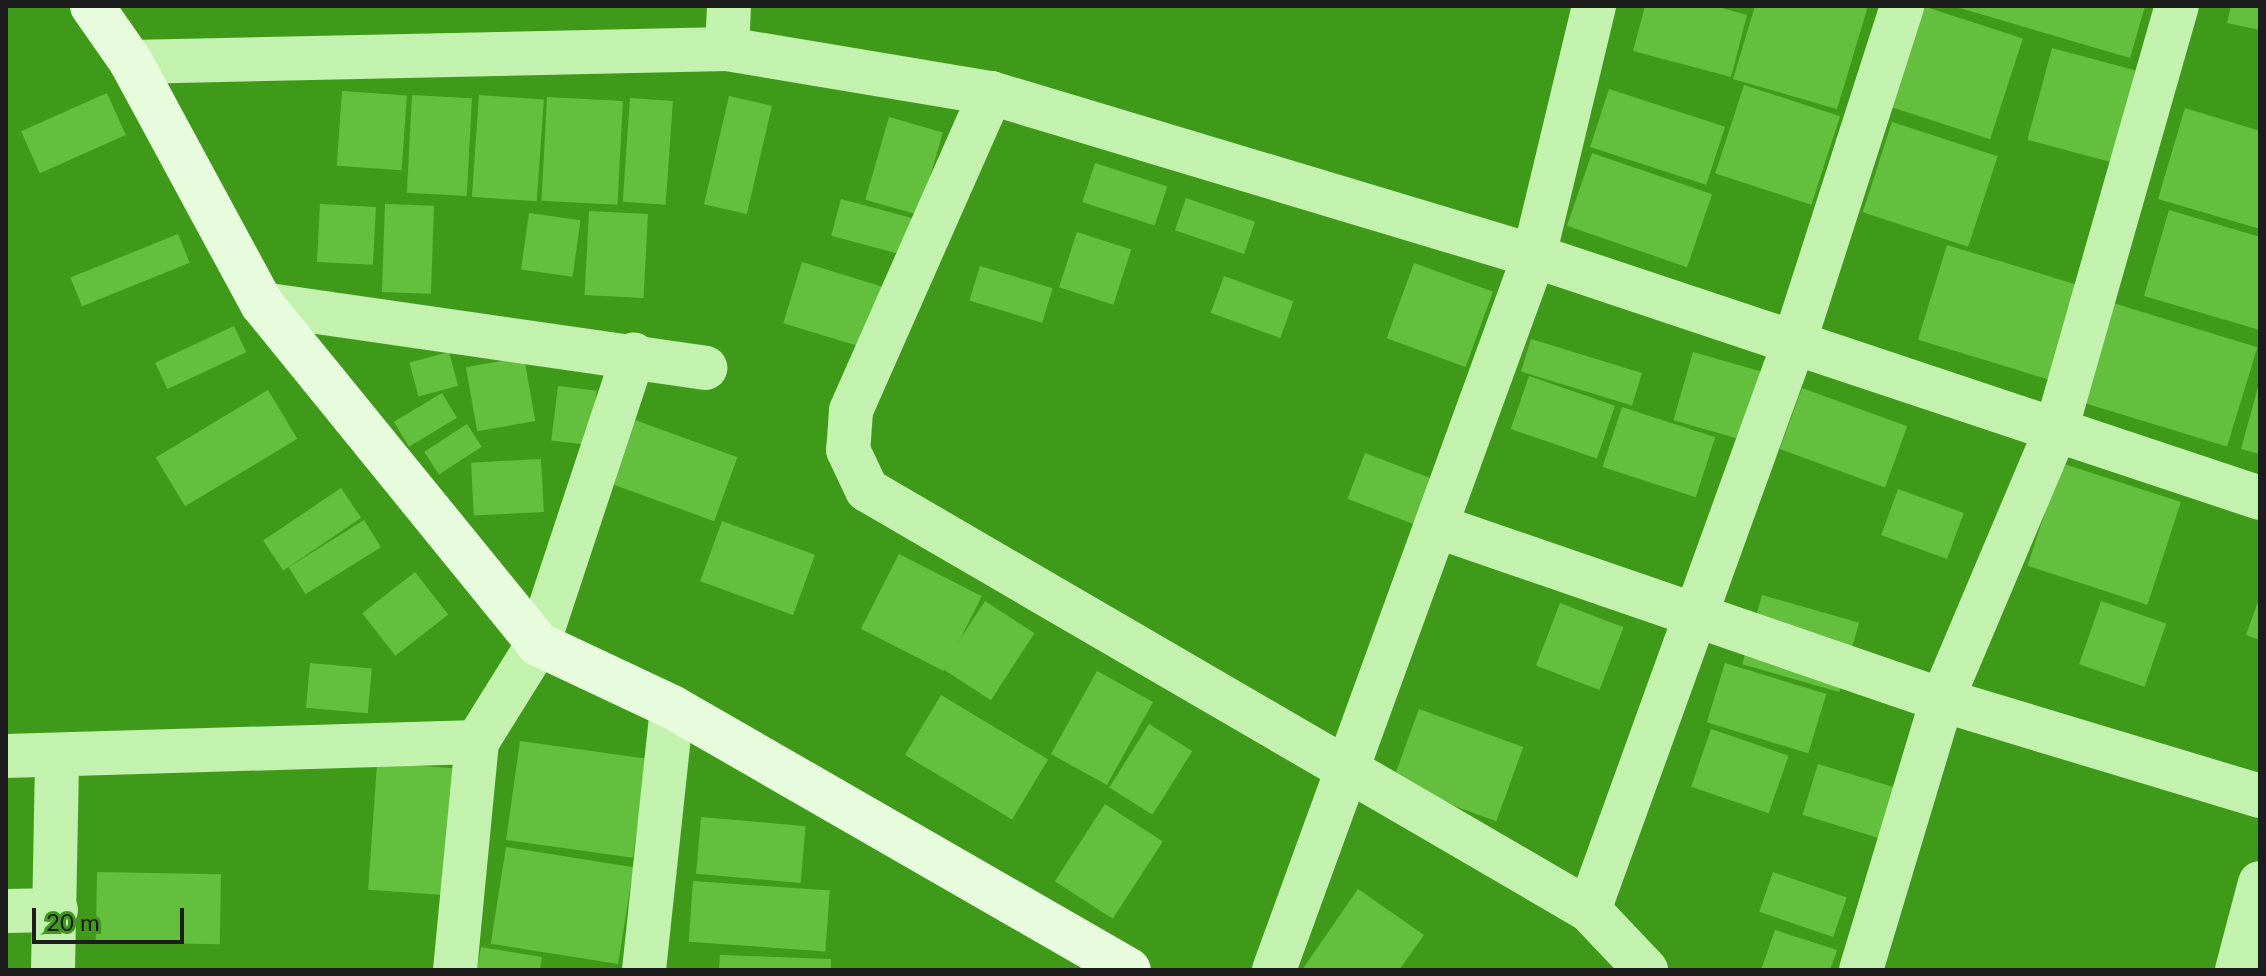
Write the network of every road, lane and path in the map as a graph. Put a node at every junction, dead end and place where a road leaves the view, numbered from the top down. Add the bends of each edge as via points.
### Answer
1 (92, 6) edge
2 (729, 6) edge
3 (1594, 6) edge
4 (1902, 6) edge
5 (2177, 6) edge
6 (727, 49) junction
7 (131, 62) junction
8 (991, 93) junction
9 (1534, 256) junction
10 (262, 304) junction
11 (1794, 343) junction
12 (634, 354) junction
13 (705, 368) dead end
14 (2056, 430) junction
15 (2260, 498) edge
16 (1436, 526) junction
17 (1695, 617) junction
18 (538, 644) junction
19 (1942, 700) junction
20 (672, 707) junction
21 (477, 742) junction
22 (57, 755) junction
23 (6, 756) edge
24 (1345, 772) junction
25 (2260, 796) edge
26 (2260, 883) edge
27 (56, 910) junction
28 (1589, 910) junction
29 (6, 911) edge
30 (1075, 954) edge
31 (53, 970) edge
32 (455, 970) edge
33 (644, 970) edge
34 (1129, 970) edge
35 (1274, 970) edge
36 (1646, 970) edge
37 (1861, 970) edge
38 (2237, 970) edge

1 - 7 street
2 - 6 street
3 - 9 street
4 - 11 street
5 - 14 street
6 - 7 street
6 - 8 street
7 - 10 street
8 - 9 street
8 - 24 street via 851,411 848,450 867,490
9 - 11 street
9 - 16 street
10 - 12 street
10 - 18 street
11 - 14 street
11 - 17 street
12 - 13 street
12 - 18 street
14 - 15 street
14 - 19 street
16 - 17 street
16 - 24 street
17 - 19 street
17 - 28 street
18 - 20 street
18 - 21 street
19 - 25 street
19 - 37 street
20 - 30 street
20 - 33 street
21 - 22 street
21 - 32 street
22 - 23 street
22 - 27 street
24 - 28 street
24 - 35 street
26 - 38 street
27 - 29 street
27 - 31 street
28 - 36 street
30 - 34 street

